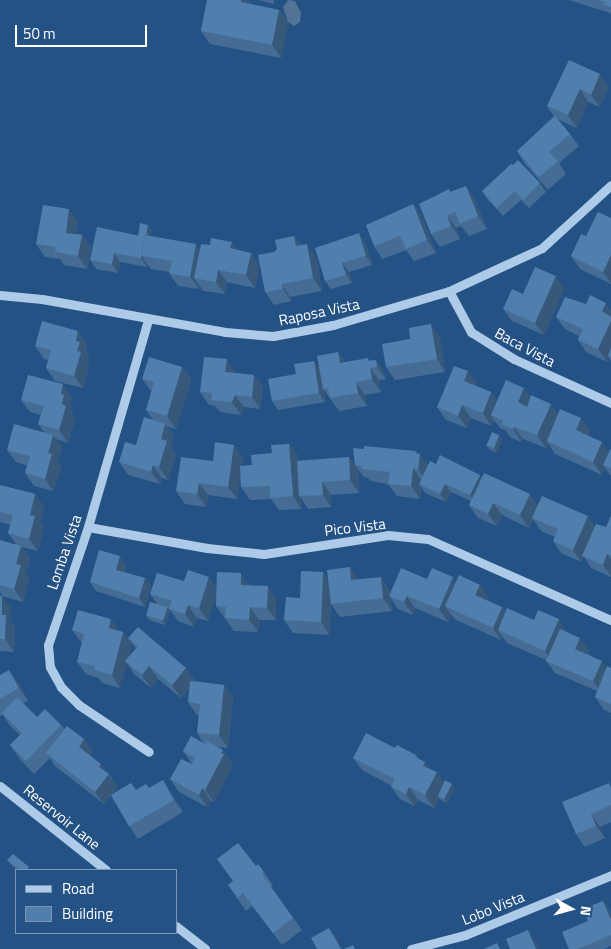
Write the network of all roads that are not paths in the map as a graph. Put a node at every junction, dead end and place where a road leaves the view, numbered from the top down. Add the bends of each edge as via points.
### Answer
1 (611, 186) edge
2 (449, 291) junction
3 (0, 295) edge
4 (148, 320) junction
5 (611, 403) edge
6 (88, 527) junction
7 (611, 620) edge
8 (149, 752) dead end
9 (0, 786) edge
10 (105, 869) edge
11 (611, 875) edge
12 (178, 928) edge
13 (411, 948) edge
14 (205, 949) edge

1 - 2 street, Raposa Vista via 542,248
2 - 4 street, Raposa Vista via 333,326 273,336
2 - 5 street, Baca Vista via 471,332 514,359
3 - 4 street, Raposa Vista via 42,299
4 - 6 street, Lomba Vista
6 - 7 street, Pico Vista via 207,548 264,554 388,535 428,539
6 - 8 street, Lomba Vista via 48,645 50,667 61,687 79,705
9 - 10 street, Reservoir Lane
11 - 13 street, Lobo Vista via 465,935
12 - 14 street

